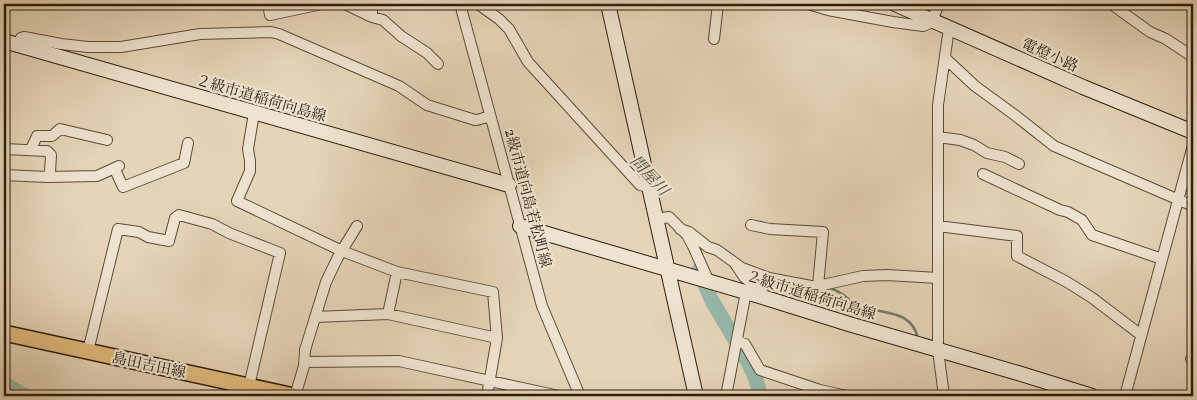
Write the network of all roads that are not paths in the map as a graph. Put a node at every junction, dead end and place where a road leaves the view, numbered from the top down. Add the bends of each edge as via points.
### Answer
1 (268, 4) edge
2 (322, 4) edge
3 (345, 4) edge
4 (372, 4) edge
5 (460, 4) edge
6 (478, 4) edge
7 (609, 4) edge
8 (718, 4) edge
9 (808, 4) edge
10 (940, 4) edge
11 (1111, 4) edge
12 (900, 5) edge
13 (372, 17) junction
14 (931, 20) junction
15 (949, 28) junction
16 (714, 40) dead end
17 (10, 43) edge
18 (1193, 57) edge
19 (945, 58) junction
20 (438, 64) dead end
21 (254, 113) junction
22 (490, 116) junction
23 (1193, 132) edge
24 (938, 137) junction
25 (107, 140) dead end
26 (188, 142) dead end
27 (1193, 145) edge
28 (4, 149) edge
29 (31, 150) junction
30 (1019, 164) dead end
31 (983, 174) dead end
32 (4, 176) edge
33 (46, 177) junction
34 (509, 185) junction
35 (649, 187) junction
36 (1178, 199) junction
37 (1193, 206) edge
38 (656, 219) junction
39 (357, 226) dead end
40 (520, 226) junction
41 (751, 226) dead end
42 (938, 226) junction
43 (680, 229) junction
44 (342, 251) junction
45 (1162, 260) junction
46 (734, 262) junction
47 (668, 270) junction
48 (397, 272) junction
49 (938, 278) junction
50 (708, 282) junction
51 (818, 286) junction
52 (746, 292) junction
53 (769, 299) junction
54 (388, 314) junction
55 (316, 317) junction
56 (4, 334) edge
57 (1142, 335) junction
58 (497, 338) junction
59 (737, 341) junction
60 (938, 350) junction
61 (88, 351) junction
62 (304, 362) junction
63 (489, 381) junction
64 (248, 386) junction
65 (291, 396) edge
66 (486, 396) edge
67 (559, 396) edge
68 (580, 396) edge
69 (696, 396) edge
70 (726, 396) edge
71 (847, 396) edge
72 (944, 396) edge
73 (1092, 396) edge
74 (1125, 396) edge

1 - 2 street via 270,15
3 - 13 street
4 - 13 street
5 - 22 street, 2級市道向島若松町線
6 - 35 street via 508,29 528,62 640,185
7 - 35 street
8 - 16 street
9 - 14 street via 923,26
10 - 14 street
11 - 18 street
12 - 14 street, 電燈小路
13 - 20 street via 383,20
14 - 15 street, 電燈小路
15 - 19 street
15 - 23 street, 電燈小路
17 - 21 street, ２級市道稲荷向島線
17 - 22 street via 24,37 88,47 121,47 200,34 272,32 399,86 427,105 475,120
19 - 24 street via 938,106
19 - 36 street via 975,86 1054,146
21 - 34 street, ２級市道稲荷向島線
21 - 44 street via 248,149 250,171 237,201
22 - 34 street, 2級市道向島若松町線
24 - 30 street via 960,140
24 - 42 street
25 - 29 street via 60,129 52,136 37,136
26 - 33 street via 184,163 123,187 118,170 97,176
27 - 36 street
28 - 29 street
29 - 33 street via 47,151 51,155 50,172
31 - 45 street via 1068,212 1082,220 1092,235
32 - 33 street
34 - 40 street, 2級市道向島若松町線
35 - 38 street
36 - 37 street
36 - 45 street
38 - 43 street via 669,217
38 - 47 street
39 - 44 street
40 - 47 street, ２級市道稲荷向島線
40 - 68 street, 2級市道向島若松町線 via 542,306
41 - 51 street via 823,232
42 - 49 street
42 - 57 street via 1017,236 1017,256 1091,297
43 - 46 street
43 - 50 street via 693,246
44 - 48 street
44 - 55 street via 326,282
45 - 57 street
46 - 51 street via 769,278
46 - 53 street via 744,277
47 - 50 street, ２級市道稲荷向島線
47 - 69 street
48 - 54 street
48 - 58 street via 493,292
49 - 51 street via 863,276
49 - 60 street
50 - 52 street, ２級市道稲荷向島線
52 - 53 street, ２級市道稲荷向島線
52 - 59 street
53 - 60 street, ２級市道稲荷向島線
54 - 55 street
54 - 58 street
55 - 62 street
56 - 61 main road, 島田吉田線
57 - 74 street
58 - 63 street
59 - 70 street
59 - 71 street via 745,344 760,370
60 - 72 street
60 - 73 street, ２級市道稲荷向島線
61 - 64 main road, 島田吉田線
61 - 64 street via 118,229 169,241 175,218 179,215 212,224 280,253
62 - 63 street via 399,361
62 - 65 street
63 - 66 street
63 - 67 street
64 - 65 main road, 島田吉田線

